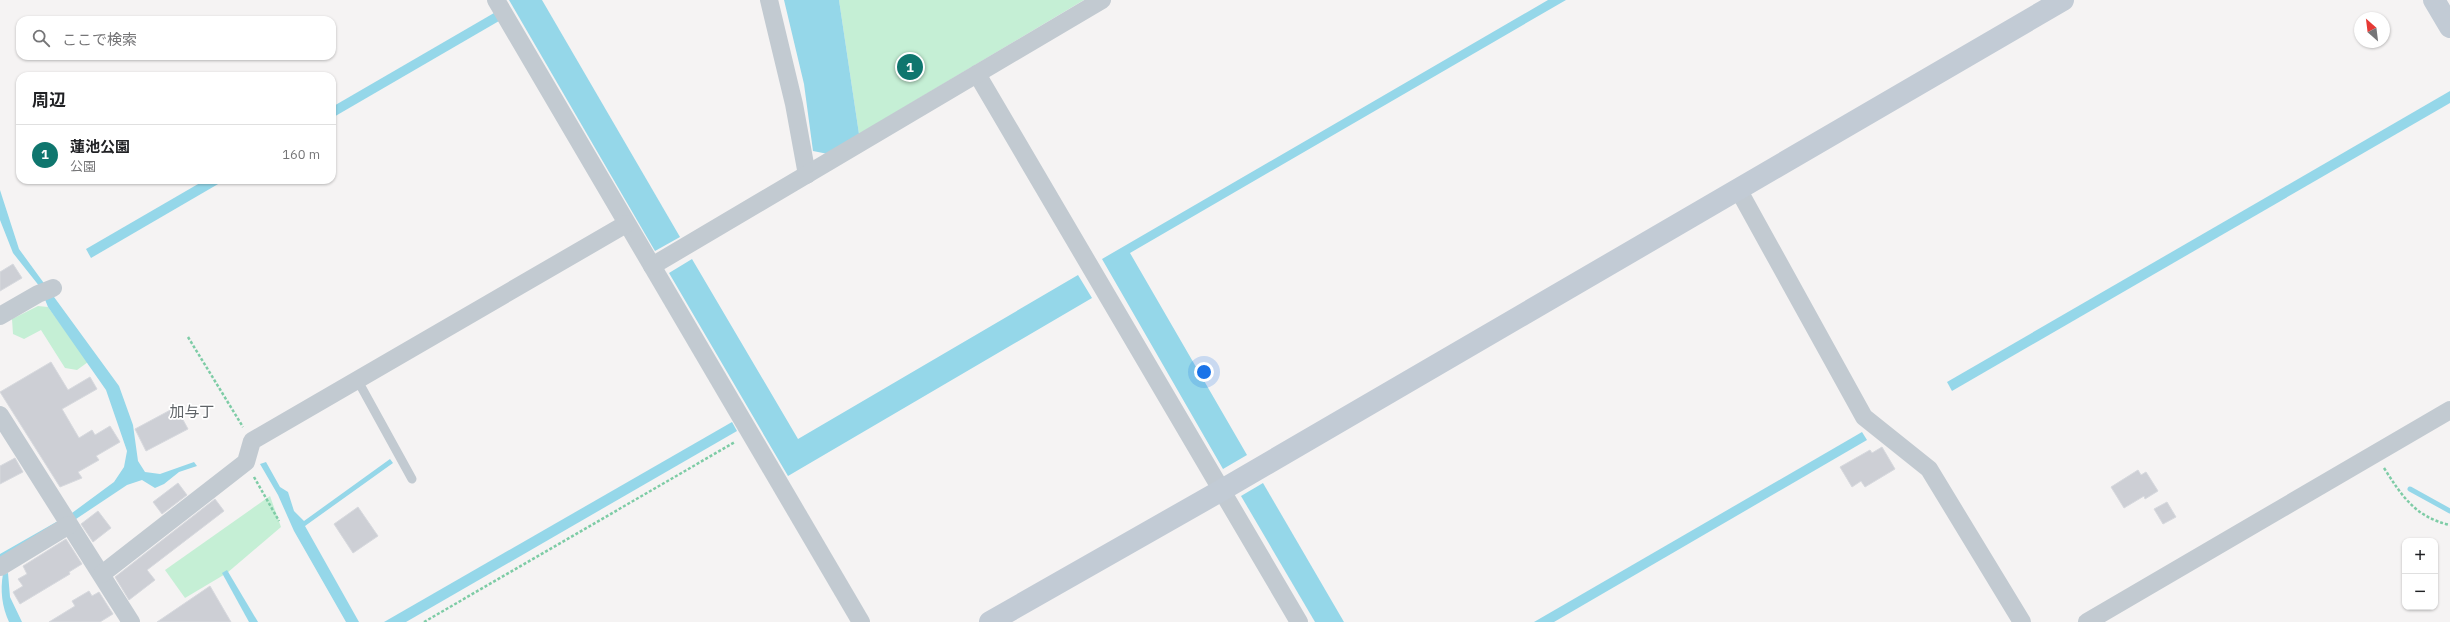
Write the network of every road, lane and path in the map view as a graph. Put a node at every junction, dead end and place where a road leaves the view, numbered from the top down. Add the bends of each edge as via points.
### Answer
1 (496, 0) edge
2 (769, 0) edge
3 (1102, 0) edge
4 (2063, 0) edge
5 (2434, 0) edge
6 (2450, 27) edge
7 (977, 74) junction
8 (807, 175) junction
9 (1738, 189) junction
10 (626, 224) junction
11 (652, 266) junction
12 (45, 291) dead end
13 (0, 316) edge
14 (188, 337) dead end
15 (358, 381) junction
16 (2450, 410) edge
17 (0, 415) edge
18 (750, 434) junction
19 (252, 441) junction
20 (2375, 454) junction
21 (246, 462) junction
22 (412, 479) dead end
23 (1222, 490) junction
24 (66, 520) junction
25 (279, 521) dead end
26 (2450, 524) edge
27 (0, 567) edge
28 (102, 574) junction
29 (131, 622) edge
30 (424, 622) edge
31 (861, 622) edge
32 (990, 622) edge
33 (1299, 622) edge
34 (2022, 622) edge
35 (2087, 622) edge

1 - 10 street
2 - 8 street via 794,104
3 - 7 street
4 - 9 street
5 - 6 street
7 - 8 street
7 - 23 street
8 - 11 street
9 - 23 street
9 - 34 street via 1864,417 1929,469
10 - 11 street
10 - 15 street
11 - 18 street
12 - 13 street
14 - 19 path
15 - 19 street
15 - 22 lane
16 - 20 street
17 - 24 street
18 - 30 path
18 - 31 street
19 - 21 street
20 - 26 path via 2405,501 2436,522
20 - 35 street
21 - 25 path
21 - 28 street
23 - 32 street
23 - 33 street
24 - 27 street
24 - 28 street
28 - 29 street

